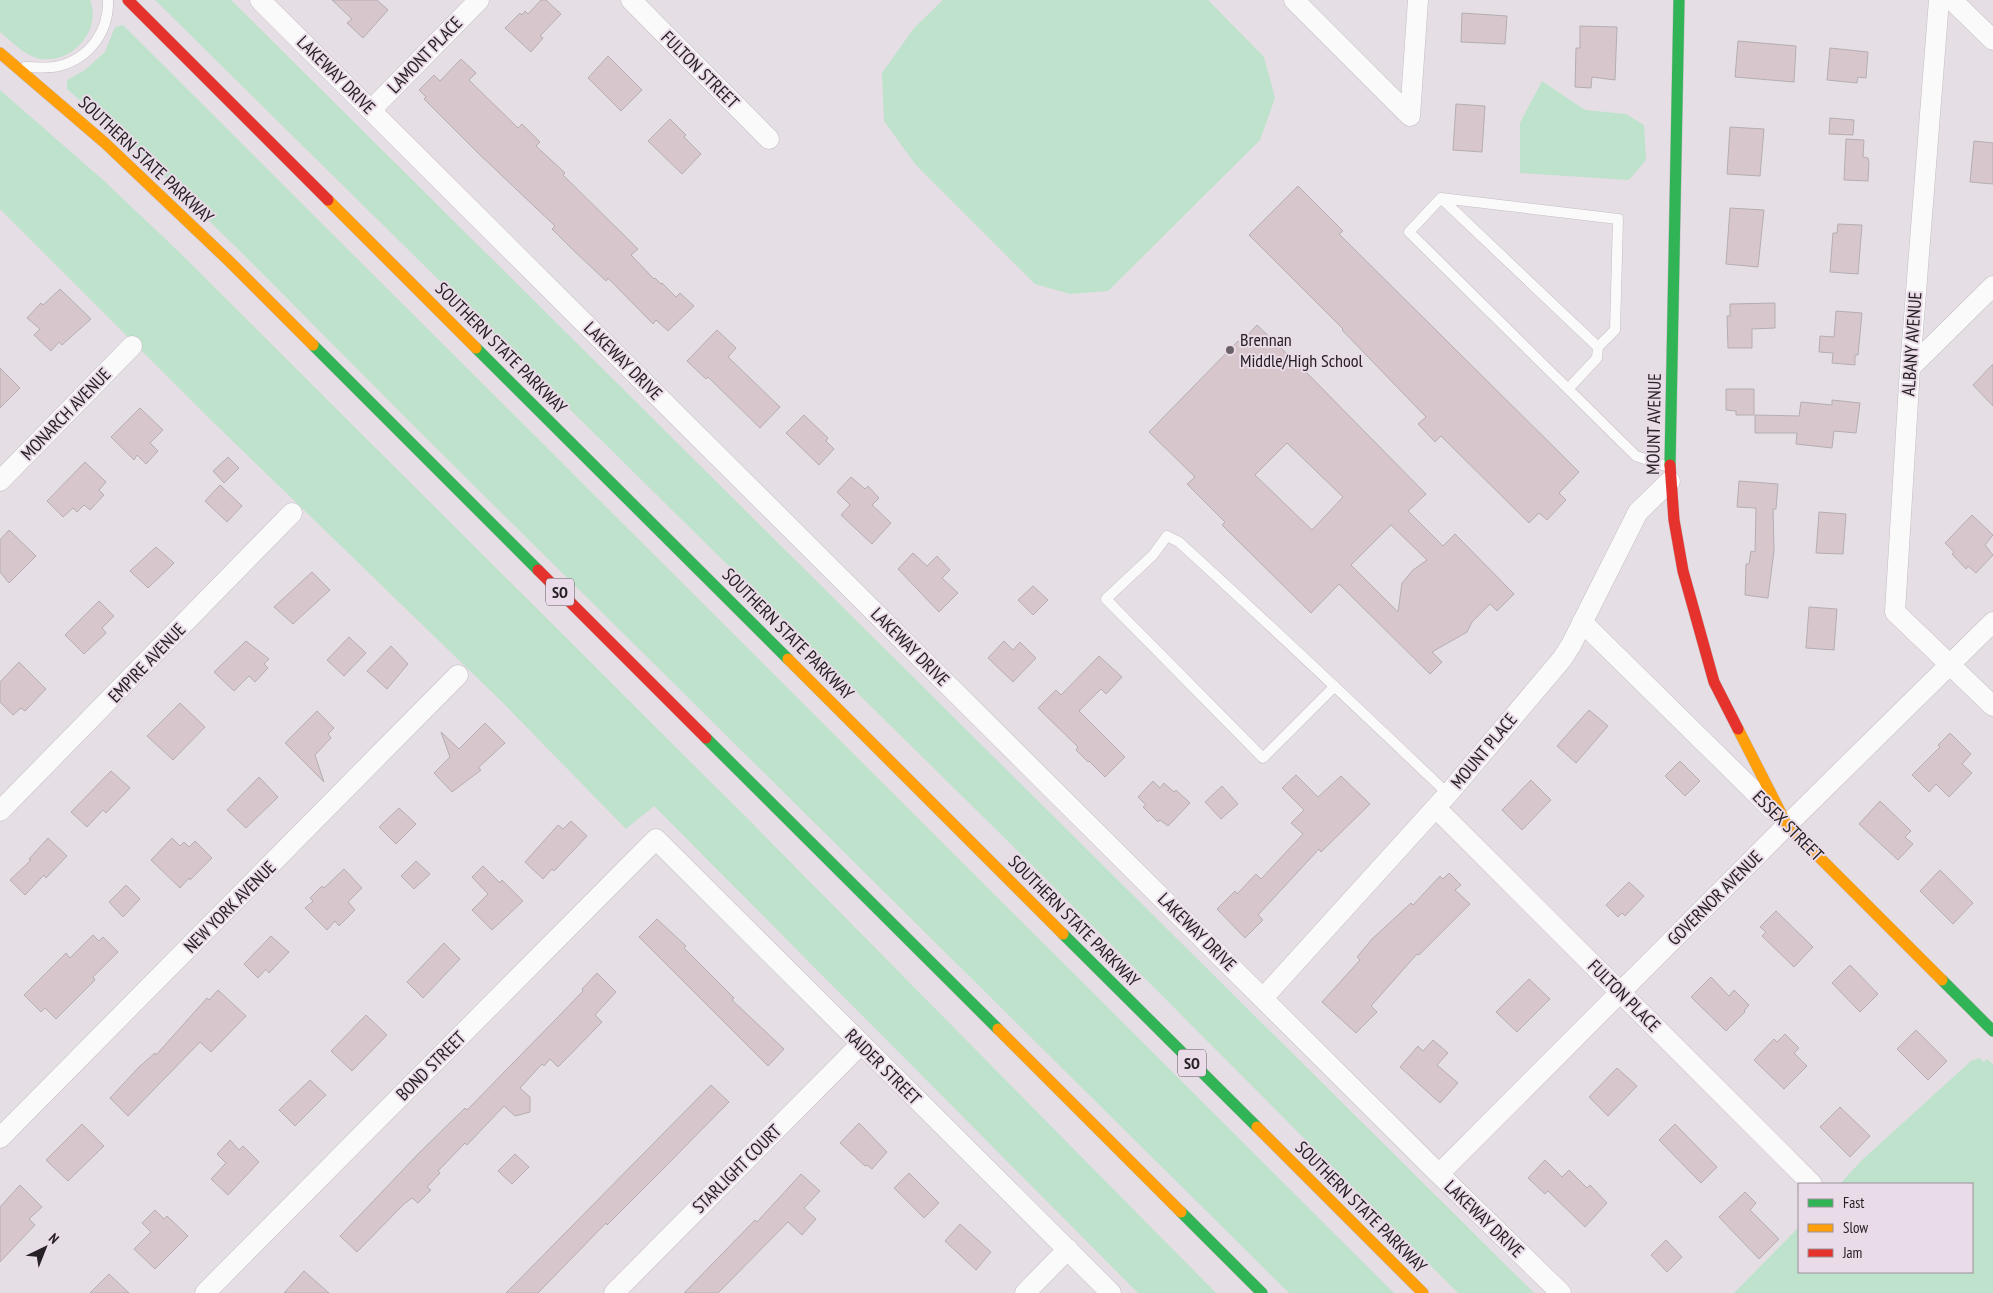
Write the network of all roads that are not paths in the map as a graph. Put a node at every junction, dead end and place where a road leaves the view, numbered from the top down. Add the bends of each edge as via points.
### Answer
1 (108, 0) edge
2 (128, 0) edge
3 (260, 0) edge
4 (479, 0) edge
5 (631, 0) edge
6 (1294, 0) edge
7 (1418, 0) edge
8 (1680, 0) edge
9 (1939, 0) edge
10 (1952, 0) edge
11 (1993, 40) edge
12 (0, 53) edge
13 (16, 66) junction
14 (371, 110) junction
15 (770, 139) dead end
16 (1441, 198) junction
17 (1993, 286) edge
18 (132, 346) dead end
19 (1598, 347) junction
20 (1910, 368) junction
21 (1568, 389) junction
22 (1670, 474) junction
23 (0, 481) edge
24 (292, 514) dead end
25 (1582, 622) junction
26 (1993, 622) edge
27 (1951, 664) junction
28 (458, 675) dead end
29 (1335, 686) junction
30 (1993, 706) edge
31 (1442, 801) junction
32 (0, 811) edge
33 (1787, 825) junction
34 (656, 839) joint
35 (1621, 992) junction
36 (1263, 998) junction
37 (1993, 1031) edge
38 (861, 1044) junction
39 (0, 1138) edge
40 (1439, 1174) junction
41 (1811, 1183) edge
42 (1068, 1249) junction
43 (1405, 1275) junction
44 (215, 1290) edge
45 (614, 1293) edge
46 (1025, 1293) edge
47 (1111, 1293) edge
48 (1262, 1293) edge
49 (1423, 1293) edge
50 (1429, 1293) edge
51 (1560, 1293) edge

1 - 13 lane via 103,28 92,47 77,60 49,68
2 - 43 main road, SOUTHERN STATE PARKWAY / SO
3 - 14 street, LAKEWAY DRIVE
4 - 14 street, LAMONT PLACE
5 - 15 street, FULTON STREET
6 - 7 street via 1410,116
8 - 22 main road, MOUNT AVENUE
9 - 20 street, ALBANY AVENUE
10 - 11 street
12 - 13 main road, SOUTHERN STATE PARKWAY / SO
13 - 48 main road, SOUTHERN STATE PARKWAY / SO via 105,143 237,269
14 - 36 street, LAKEWAY DRIVE
16 - 19 lane
16 - 19 lane via 1618,219 1615,330
16 - 21 lane via 1409,232
17 - 20 street
18 - 23 street, MONARCH AVENUE
19 - 21 lane via 1597,358
20 - 27 street, ALBANY AVENUE via 1895,612
21 - 22 lane via 1636,456
22 - 25 street, MOUNT PLACE via 1638,512
22 - 33 main road, MOUNT AVENUE via 1683,571 1714,682
24 - 32 street, EMPIRE AVENUE
25 - 31 street, MOUNT PLACE via 1562,659
25 - 33 street, ESSEX STREET
26 - 27 street, GOVERNOR AVENUE
27 - 30 street
27 - 33 street, GOVERNOR AVENUE
28 - 39 street, NEW YORK AVENUE
29 - 29 lane via 1263,758 1106,599 1153,555 1168,536 1179,542
29 - 31 lane
31 - 35 street, FULTON PLACE
31 - 36 street, MOUNT PLACE
33 - 35 street, GOVERNOR AVENUE
33 - 37 main road, ESSEX STREET
34 - 38 street, RAIDER STREET
34 - 44 street, BOND STREET
35 - 40 street, GOVERNOR AVENUE
35 - 41 street, FULTON PLACE
36 - 40 street, LAKEWAY DRIVE
38 - 42 street, RAIDER STREET
38 - 45 street, STARLIGHT COURT
40 - 51 street, LAKEWAY DRIVE
42 - 46 street
42 - 47 street, RAIDER STREET
43 - 49 main road, SOUTHERN STATE PARKWAY / SO
43 - 50 main road

